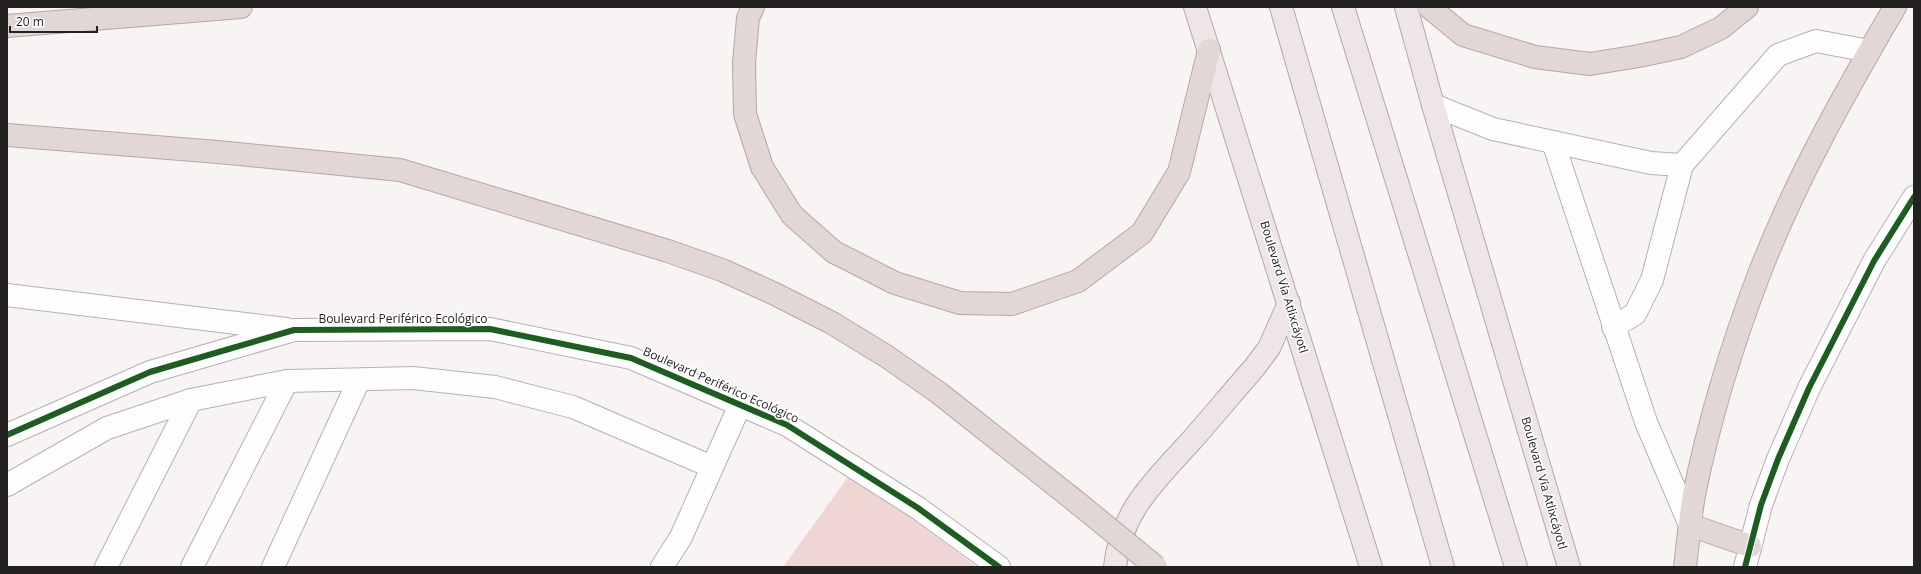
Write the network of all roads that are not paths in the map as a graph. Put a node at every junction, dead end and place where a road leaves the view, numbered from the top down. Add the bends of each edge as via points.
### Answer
1 (241, 7) edge
2 (753, 7) edge
3 (1196, 7) edge
4 (1281, 7) edge
5 (1343, 7) edge
6 (1406, 7) edge
7 (1429, 7) edge
8 (1747, 7) edge
9 (1895, 7) edge
10 (7, 26) edge
11 (1209, 50) junction
12 (1870, 51) junction
13 (1432, 105) junction
14 (7, 135) edge
15 (1552, 142) junction
16 (1682, 165) junction
17 (1914, 198) edge
18 (7, 295) edge
19 (1289, 303) junction
20 (1614, 327) junction
21 (294, 330) junction
22 (359, 380) junction
23 (287, 381) junction
24 (191, 400) junction
25 (740, 404) junction
26 (7, 435) edge
27 (712, 467) junction
28 (7, 485) edge
29 (1690, 525) junction
30 (1747, 557) edge
31 (106, 567) edge
32 (192, 567) edge
33 (273, 567) edge
34 (662, 567) edge
35 (999, 567) edge
36 (1115, 567) edge
37 (1156, 567) edge
38 (1371, 567) edge
39 (1443, 567) edge
40 (1516, 567) edge
41 (1568, 567) edge
42 (1685, 567) edge

1 - 10 highway
2 - 11 highway via 748,18 744,63 745,114 762,167 792,215 834,252 895,283 960,302 1012,304 1078,281 1142,233 1179,172
3 - 11 main road, Boulevard Vía Atlixcáyotl
4 - 39 main road
5 - 40 main road
6 - 13 main road, Boulevard Vía Atlixcáyotl
7 - 8 highway via 1463,35 1535,57 1590,64 1681,47 1721,28
9 - 12 highway
11 - 19 main road, Boulevard Vía Atlixcáyotl
12 - 16 street via 1816,41 1778,55
12 - 29 highway via 1803,177 1758,276 1706,440
13 - 15 street via 1493,129
13 - 41 main road, Boulevard Vía Atlixcáyotl
14 - 37 highway, bridge via 400,170 668,251 722,270 832,323 880,352 939,393
15 - 16 street via 1651,163
15 - 20 street
16 - 20 street via 1652,280 1635,314
17 - 30 street via 1874,261 1809,388 1778,459 1761,506
18 - 21 street
19 - 36 main road via 1269,348 1254,368 1141,497 1126,523 1118,544
19 - 38 main road, Boulevard Vía Atlixcáyotl
20 - 29 street via 1646,422
21 - 25 street, Boulevard Periférico Ecológico via 490,329 631,358
21 - 26 street, Boulevard Periférico Ecológico via 150,372
22 - 23 street
22 - 27 street via 413,378 494,386 573,407
22 - 33 street
23 - 24 street
23 - 32 street
24 - 28 street via 107,428
24 - 31 street
25 - 27 street
25 - 35 street, Boulevard Periférico Ecológico via 787,424 918,508
27 - 34 street via 681,536
29 - 30 highway
29 - 42 highway

